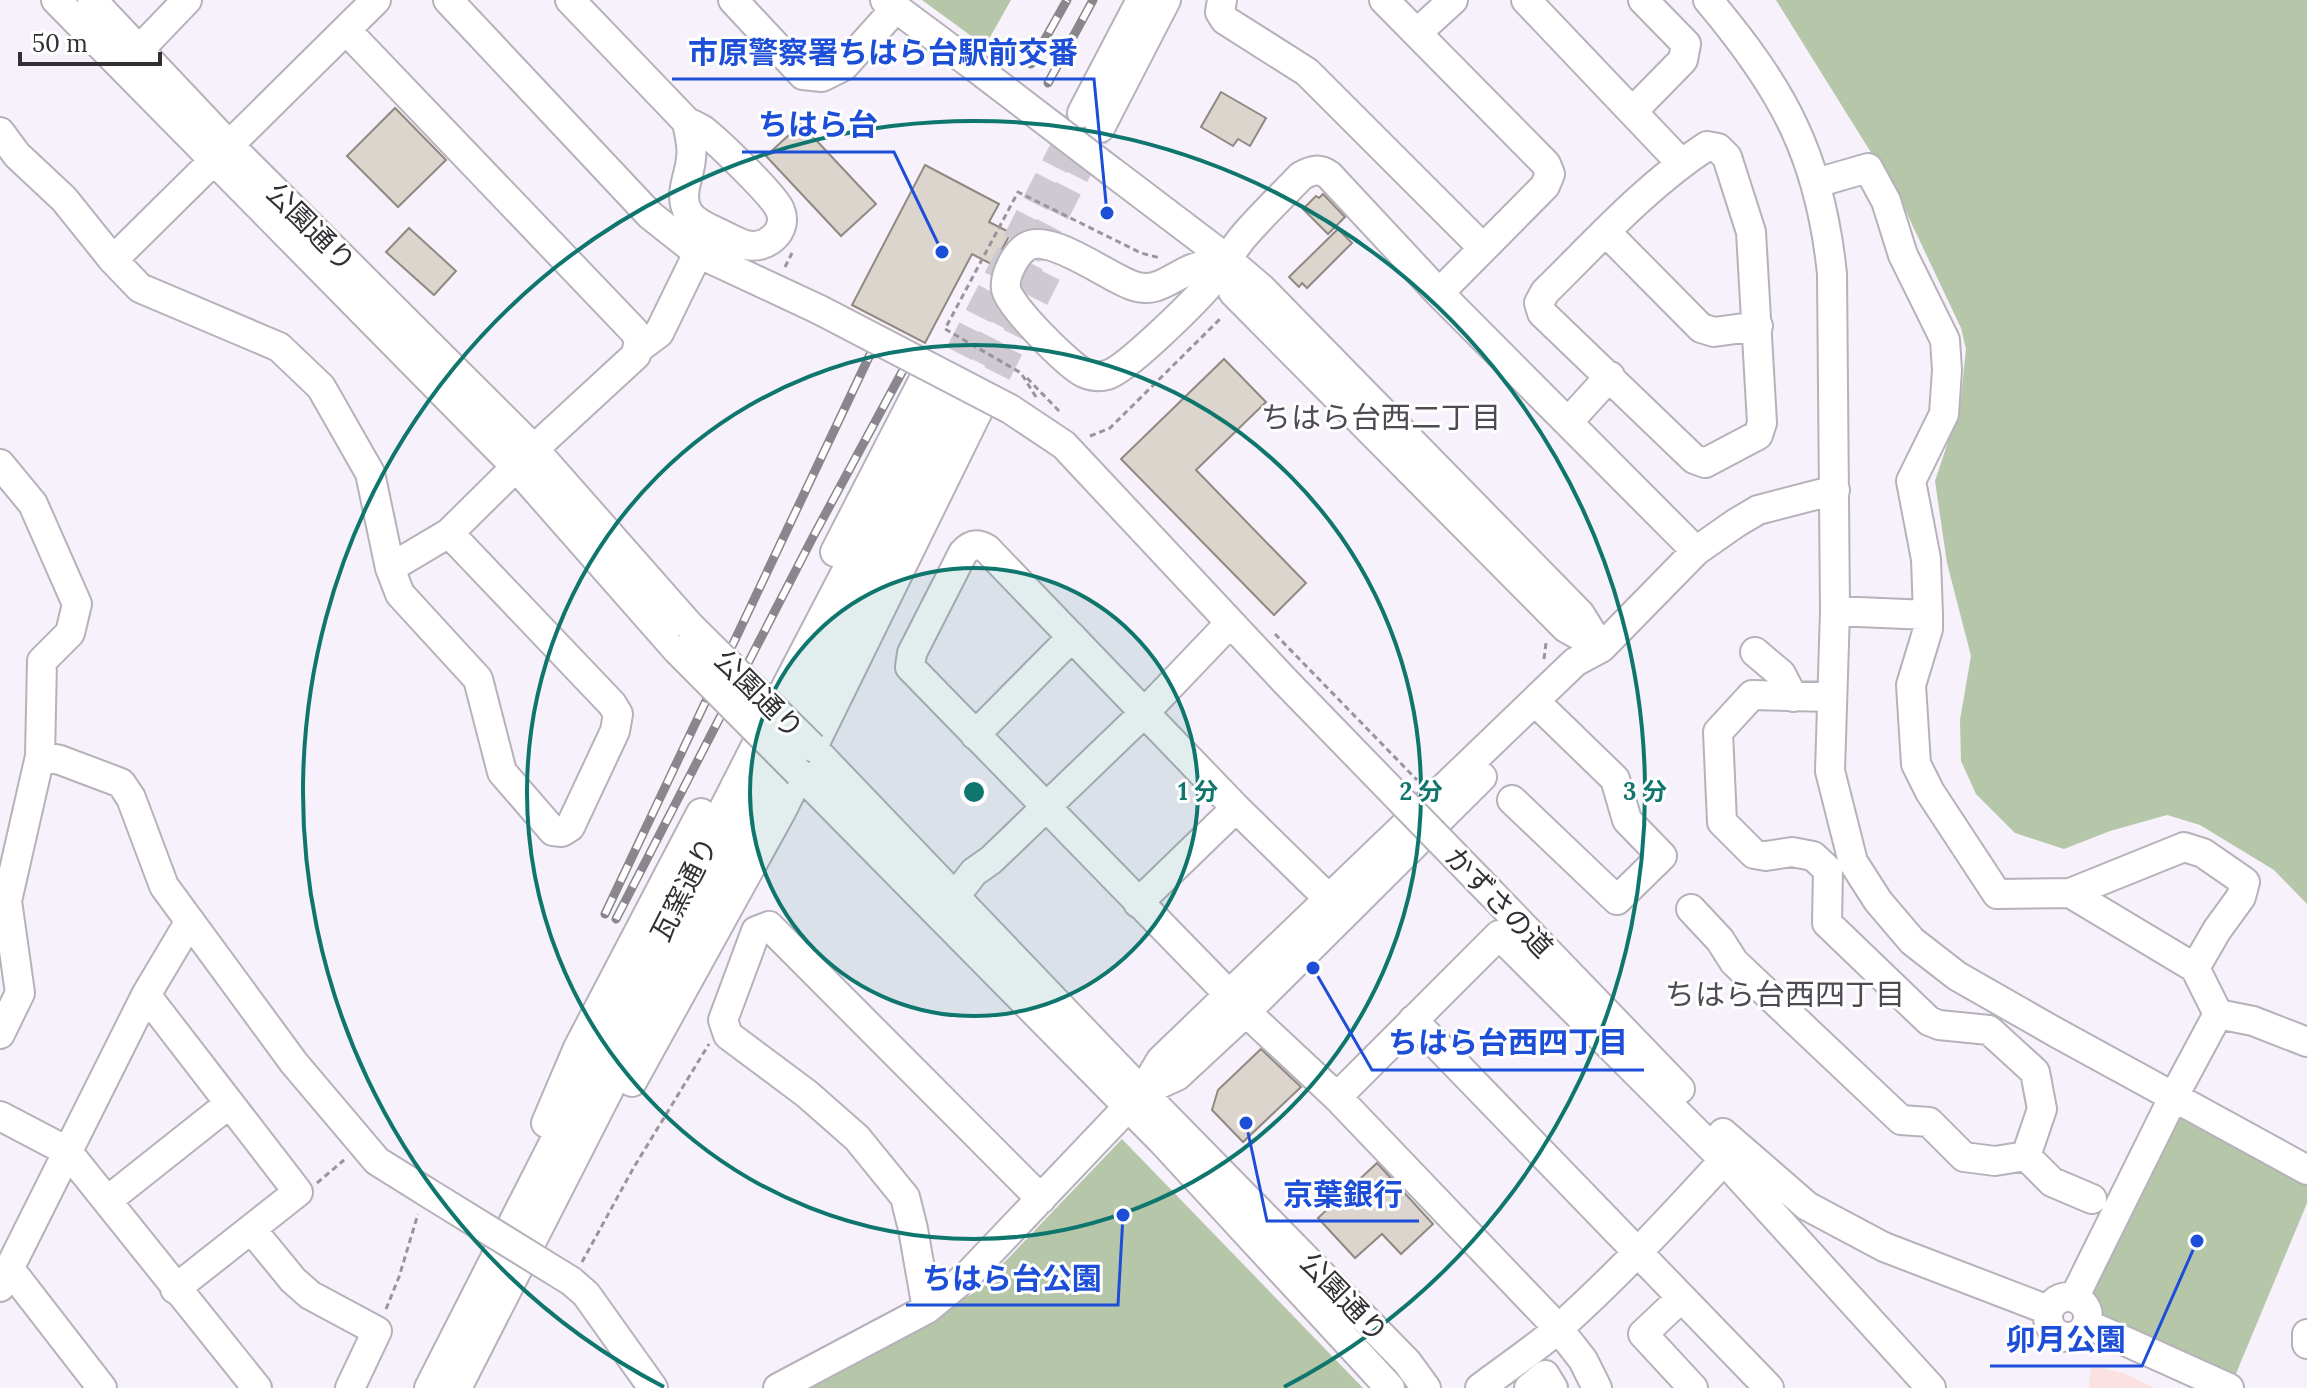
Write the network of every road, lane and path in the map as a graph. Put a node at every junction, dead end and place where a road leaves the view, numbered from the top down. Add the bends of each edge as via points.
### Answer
1 (56, 0) edge
2 (92, 0) edge
3 (187, 0) edge
4 (376, 0) edge
5 (448, 0) edge
6 (570, 0) edge
7 (733, 0) edge
8 (1141, 0) edge
9 (1166, 0) edge
10 (1222, 0) edge
11 (1384, 0) edge
12 (1453, 0) edge
13 (1526, 0) edge
14 (1643, 0) edge
15 (1708, 0) edge
16 (890, 5) edge
17 (346, 30) junction
18 (1417, 33) junction
19 (139, 50) junction
20 (1633, 111) junction
21 (687, 122) dead end
22 (0, 132) edge
23 (220, 152) junction
24 (1681, 163) junction
25 (1816, 183) junction
26 (1606, 232) junction
27 (1483, 248) junction
28 (698, 253) junction
29 (1168, 259) dead end
30 (1227, 259) junction
31 (113, 260) junction
32 (1439, 293) junction
33 (948, 302) dead end
34 (957, 307) junction
35 (1226, 313) dead end
36 (1758, 326) junction
37 (639, 348) junction
38 (1610, 376) junction
39 (950, 396) junction
40 (1023, 403) junction
41 (1569, 421) junction
42 (1064, 445) junction
43 (525, 458) junction
44 (0, 464) edge
45 (1835, 490) junction
46 (449, 533) junction
47 (1696, 551) junction
48 (390, 568) junction
49 (1835, 611) junction
50 (1928, 615) junction
51 (1230, 623) junction
52 (1072, 637) junction
53 (1547, 637) dead end
54 (1601, 648) junction
55 (1755, 652) dead end
56 (1543, 665) dead end
57 (1793, 697) junction
58 (1832, 697) junction
59 (754, 709) junction
60 (1145, 712) junction
61 (1547, 713) junction
62 (975, 735) junction
63 (812, 747) junction
64 (40, 756) junction
65 (799, 773) junction
66 (1512, 800) dead end
67 (1045, 808) junction
68 (1236, 808) junction
69 (2070, 893) junction
70 (956, 895) junction
71 (1328, 898) junction
72 (1138, 903) junction
73 (1691, 909) dead end
74 (190, 921) junction
75 (2195, 968) junction
76 (146, 995) junction
77 (1237, 1004) junction
78 (2218, 1014) junction
79 (723, 1020) junction
80 (1413, 1020) junction
81 (2057, 1033) junction
82 (0, 1034) edge
83 (2307, 1042) edge
84 (2035, 1072) junction
85 (2174, 1096) junction
86 (1337, 1097) junction
87 (1135, 1099) junction
88 (229, 1104) junction
89 (0, 1116) edge
90 (362, 1144) junction
91 (67, 1151) junction
92 (2026, 1156) junction
93 (1724, 1160) junction
94 (2307, 1170) edge
95 (425, 1191) junction
96 (298, 1192) junction
97 (1041, 1199) junction
98 (2092, 1199) dead end
99 (108, 1200) junction
100 (252, 1230) junction
101 (520, 1237) junction
102 (1637, 1254) junction
103 (5, 1278) edge
104 (571, 1281) junction
105 (175, 1289) junction
106 (1681, 1298) junction
107 (2074, 1298) junction
108 (927, 1309) junction
109 (2048, 1310) junction
110 (2087, 1324) junction
111 (1558, 1328) junction
112 (377, 1331) junction
113 (2307, 1334) edge
114 (2307, 1344) edge
115 (1484, 1387) edge
116 (102, 1388) edge
117 (257, 1388) edge
118 (350, 1388) edge
119 (429, 1388) edge
120 (457, 1388) edge
121 (653, 1388) edge
122 (778, 1388) edge
123 (1390, 1388) edge
124 (1426, 1388) edge
125 (1529, 1388) edge
126 (1553, 1388) edge
127 (1597, 1388) edge
128 (1693, 1388) edge
129 (1769, 1388) edge
130 (1931, 1388) edge
131 (2229, 1388) edge

1 - 23 street, 公園通り
2 - 19 street, 公園通り
3 - 19 street
4 - 17 street
5 - 28 street, かずさの道 via 650,215
6 - 21 street
7 - 16 street via 803,75 822,77 844,66
8 - 9 street via 1091,121
10 - 27 street via 1225,20 1307,72
11 - 18 street
12 - 18 street
13 - 20 street
14 - 20 street via 1686,44 1683,60
15 - 25 street via 1786,106
16 - 30 street, bridge
17 - 23 street
17 - 37 street via 634,331
18 - 27 street via 1550,174 1545,186
19 - 23 street, 公園通り
20 - 24 street
22 - 31 street
23 - 31 street
23 - 43 street, 公園通り
24 - 26 street
24 - 36 street via 1707,146 1727,157 1751,232
25 - 45 street via 1832,274
25 - 50 street via 1868,168 1945,340 1944,414 1911,481 1926,559
26 - 36 street via 1701,328 1714,332
26 - 38 street via 1539,303 1542,313
27 - 32 street
28 - 37 street via 659,333
28 - 40 street, かずさの道, bridge
29 - 34 path via 1141,253 1018,192
30 - 30 street via 1206,288 1126,364 1105,376 1073,366 1015,308 1006,289 1018,254 1040,243 1130,285 1150,289
30 - 32 street via 1301,176 1322,170
30 - 54 street via 1580,614
31 - 48 street via 140,288 279,347 321,387 370,473
32 - 41 street
33 - 34 path
34 - 40 path via 945,329 1021,373
35 - 42 path via 1110,428
36 - 38 street via 1758,435 1705,463 1694,459
37 - 43 street
38 - 41 street
39 - 59 street
39 - 63 street
39 - 101 street, 瓦窯通り via 772,714
40 - 42 street, かずさの道
41 - 47 street
42 - 51 street, かずさの道
43 - 46 street
43 - 59 street, 公園通り, bridge via 683,638
44 - 64 street via 33,504 77,604 70,633 42,661
45 - 47 street via 1758,510
45 - 49 street
46 - 48 street
46 - 48 street via 618,714 570,827 562,832 553,831 502,772 478,679 400,594
47 - 54 street
49 - 50 street
49 - 58 street
50 - 69 street via 1911,685 1916,764 1930,792 1997,894
51 - 60 street
51 - 109 street, かずさの道, bridge via 1739,1150 1807,1206 1884,1247
52 - 60 street
52 - 62 street
52 - 62 street via 987,549 969,546 909,661
53 - 56 path
54 - 61 street via 1589,671
54 - 71 street via 1575,662
55 - 57 street via 1781,674
57 - 58 street
57 - 84 street via 1752,695 1718,732 1722,822 1754,854 1813,856 1828,870 1827,923 1929,1021 1989,1030
58 - 81 street via 1830,771 1839,812 1853,862 1878,901 1912,941 1957,976
59 - 63 street, 公園通り, bridge
59 - 65 street, 公園通り, bridge
59 - 101 street via 578,1048 515,1197
60 - 67 street
60 - 68 street
61 - 66 street via 1615,779 1627,820 1662,856 1617,900
61 - 77 street
62 - 67 street
63 - 65 street
63 - 70 street, 公園通り
64 - 74 street via 121,783 164,886
64 - 82 street via 7,901 20,993
65 - 87 street, 公園通り
65 - 101 street via 561,1218
67 - 70 street
67 - 72 street
68 - 71 street
68 - 72 street
69 - 75 street
69 - 75 street via 2184,847 2203,853 2245,882 2241,897
70 - 87 street, 公園通り
71 - 77 street
72 - 77 street
73 - 92 street via 1734,962 1901,1120 1929,1122 1964,1157 1995,1161
74 - 76 street
74 - 90 street via 294,1063
75 - 78 street
76 - 88 street
76 - 91 street
77 - 86 street
77 - 87 street via 1177,1076
78 - 83 street
78 - 85 street
79 - 97 street via 756,931 769,926
79 - 104 path
79 - 108 street via 728,1035 857,1138 905,1197
80 - 86 street
80 - 93 street via 1499,935
80 - 102 street
81 - 84 street
81 - 85 street
84 - 92 street via 2042,1109
85 - 94 street
85 - 107 street
86 - 111 street
87 - 97 street
87 - 123 street, 公園通り
87 - 124 street, 公園通り via 1407,1362
88 - 96 street
88 - 99 street
89 - 91 street
90 - 95 street via 377,1161
90 - 96 path via 309,1191
91 - 99 street
91 - 103 street
92 - 98 street via 2052,1182
93 - 102 street
93 - 130 street
95 - 104 street, bridge
95 - 112 path
96 - 100 street
97 - 108 street via 968,1275
99 - 105 street
100 - 105 street
100 - 112 street via 310,1295
101 - 119 street, 瓦窯通り
101 - 120 street, 瓦窯通り
102 - 106 street
102 - 111 street
103 - 116 street
104 - 121 street
105 - 117 street
106 - 128 street via 1643,1334
106 - 129 street
107 - 109 street via 2059,1299
107 - 110 street via 2086,1308
108 - 122 street
109 - 110 street via 2049,1326 2061,1336 2077,1335
110 - 131 street
111 - 115 street
111 - 127 street
112 - 118 street
113 - 114 street
125 - 126 street via 1545,1375

